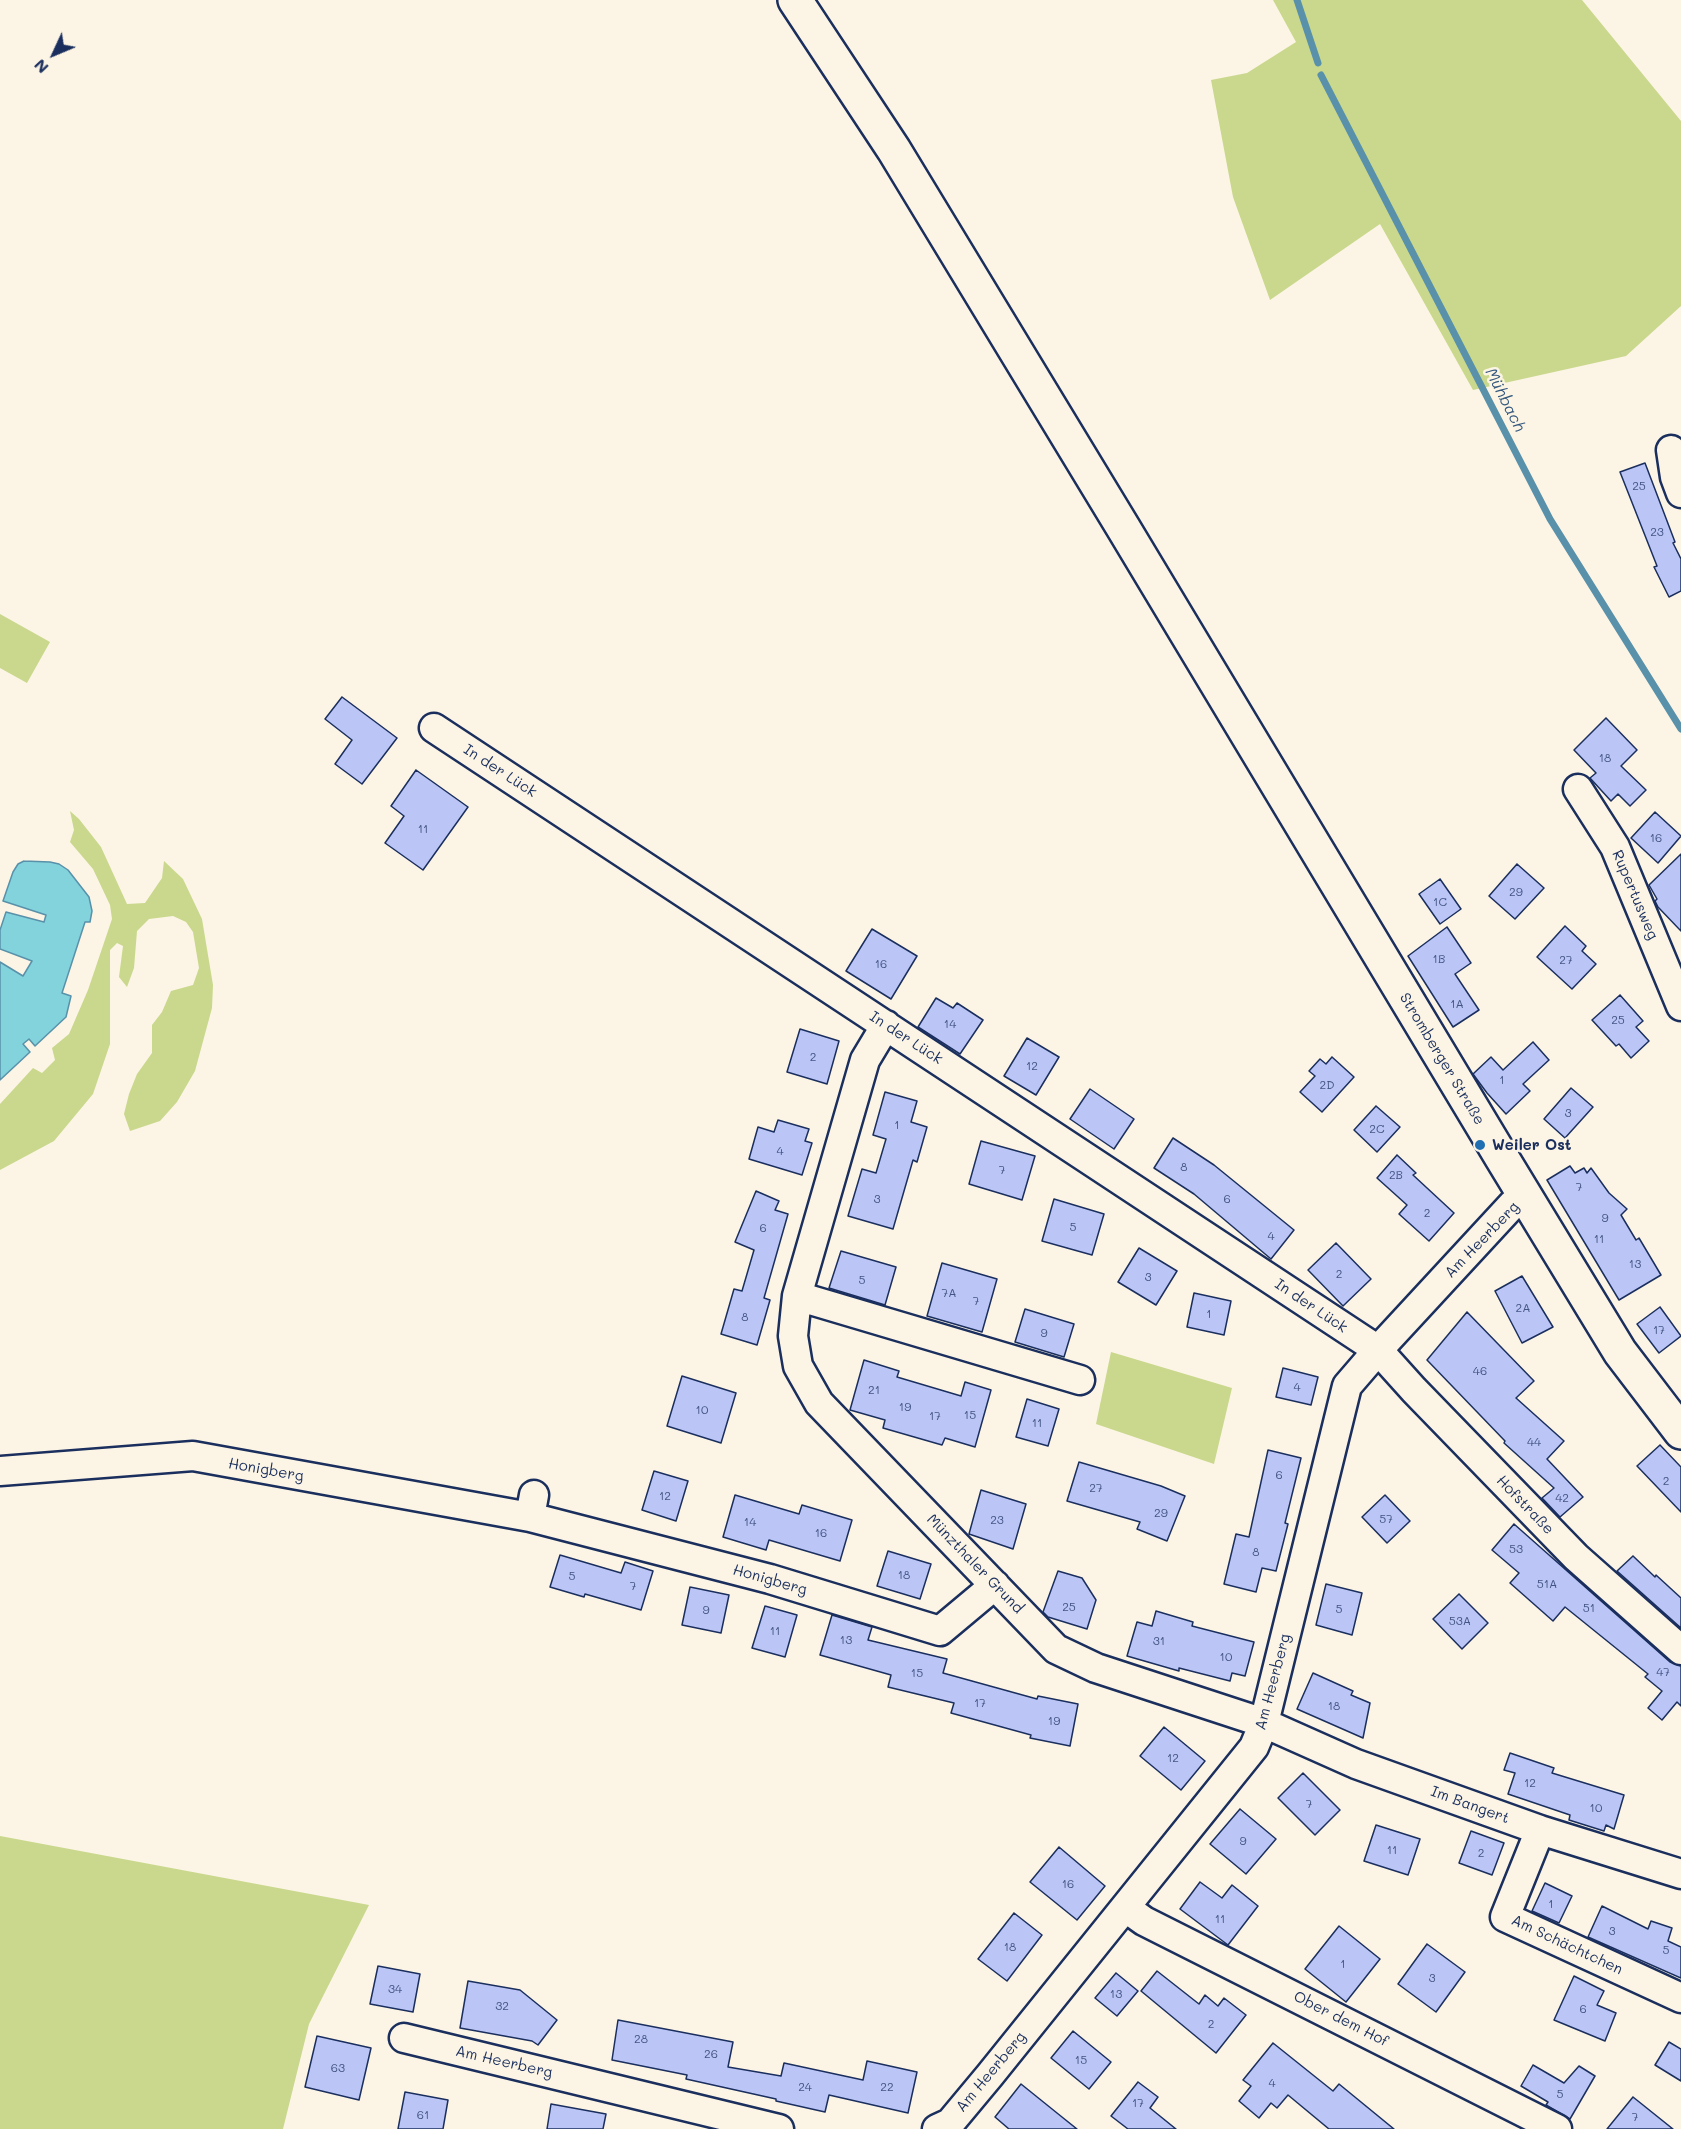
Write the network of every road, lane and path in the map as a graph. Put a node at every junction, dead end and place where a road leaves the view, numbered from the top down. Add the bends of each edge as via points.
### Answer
1 (795, 0) edge
2 (1671, 450) dead end
3 (1681, 493) edge
4 (434, 728) dead end
5 (1578, 789) dead end
6 (1681, 1006) edge
7 (886, 1025) junction
8 (1525, 1197) junction
9 (797, 1296) junction
10 (1378, 1350) junction
11 (1080, 1380) dead end
12 (1681, 1432) edge
13 (0, 1471) edge
14 (995, 1585) junction
15 (1681, 1650) edge
16 (1264, 1723) junction
17 (1540, 1830) junction
18 (1681, 1874) edge
19 (1126, 1908) junction
20 (1681, 1998) edge
21 (404, 2038) dead end
22 (779, 2129) edge
23 (937, 2129) edge
24 (1557, 2129) edge

1 - 8 main road, Stromberger Straße via 894,150
2 - 3 street
4 - 7 street, In der Lück
5 - 6 street, Rupertusweg via 1615,847
7 - 9 street, Münzthaler Grund via 866,1060
7 - 10 street, In der Lück
8 - 10 street, Am Heerberg via 1512,1205
8 - 12 main road, Stromberger Straße via 1620,1352
9 - 11 street
9 - 14 street, Münzthaler Grund via 794,1336 798,1366 819,1403
10 - 15 street, Hofstraße via 1576,1557
10 - 16 street, Am Heerberg via 1347,1386
13 - 14 street, Honigberg via 193,1456 532,1506 940,1631
14 - 16 street, Münzthaler Grund via 1056,1649 1096,1668
16 - 17 street, Im Bangert via 1356,1764
16 - 19 street, Am Heerberg via 1254,1747
17 - 18 street, Im Bangert
17 - 20 street, Am Schächtchen via 1505,1917
19 - 23 street, Am Heerberg via 950,2123
19 - 24 street, Ober dem Hof via 1144,1921
21 - 22 street, Am Heerberg

